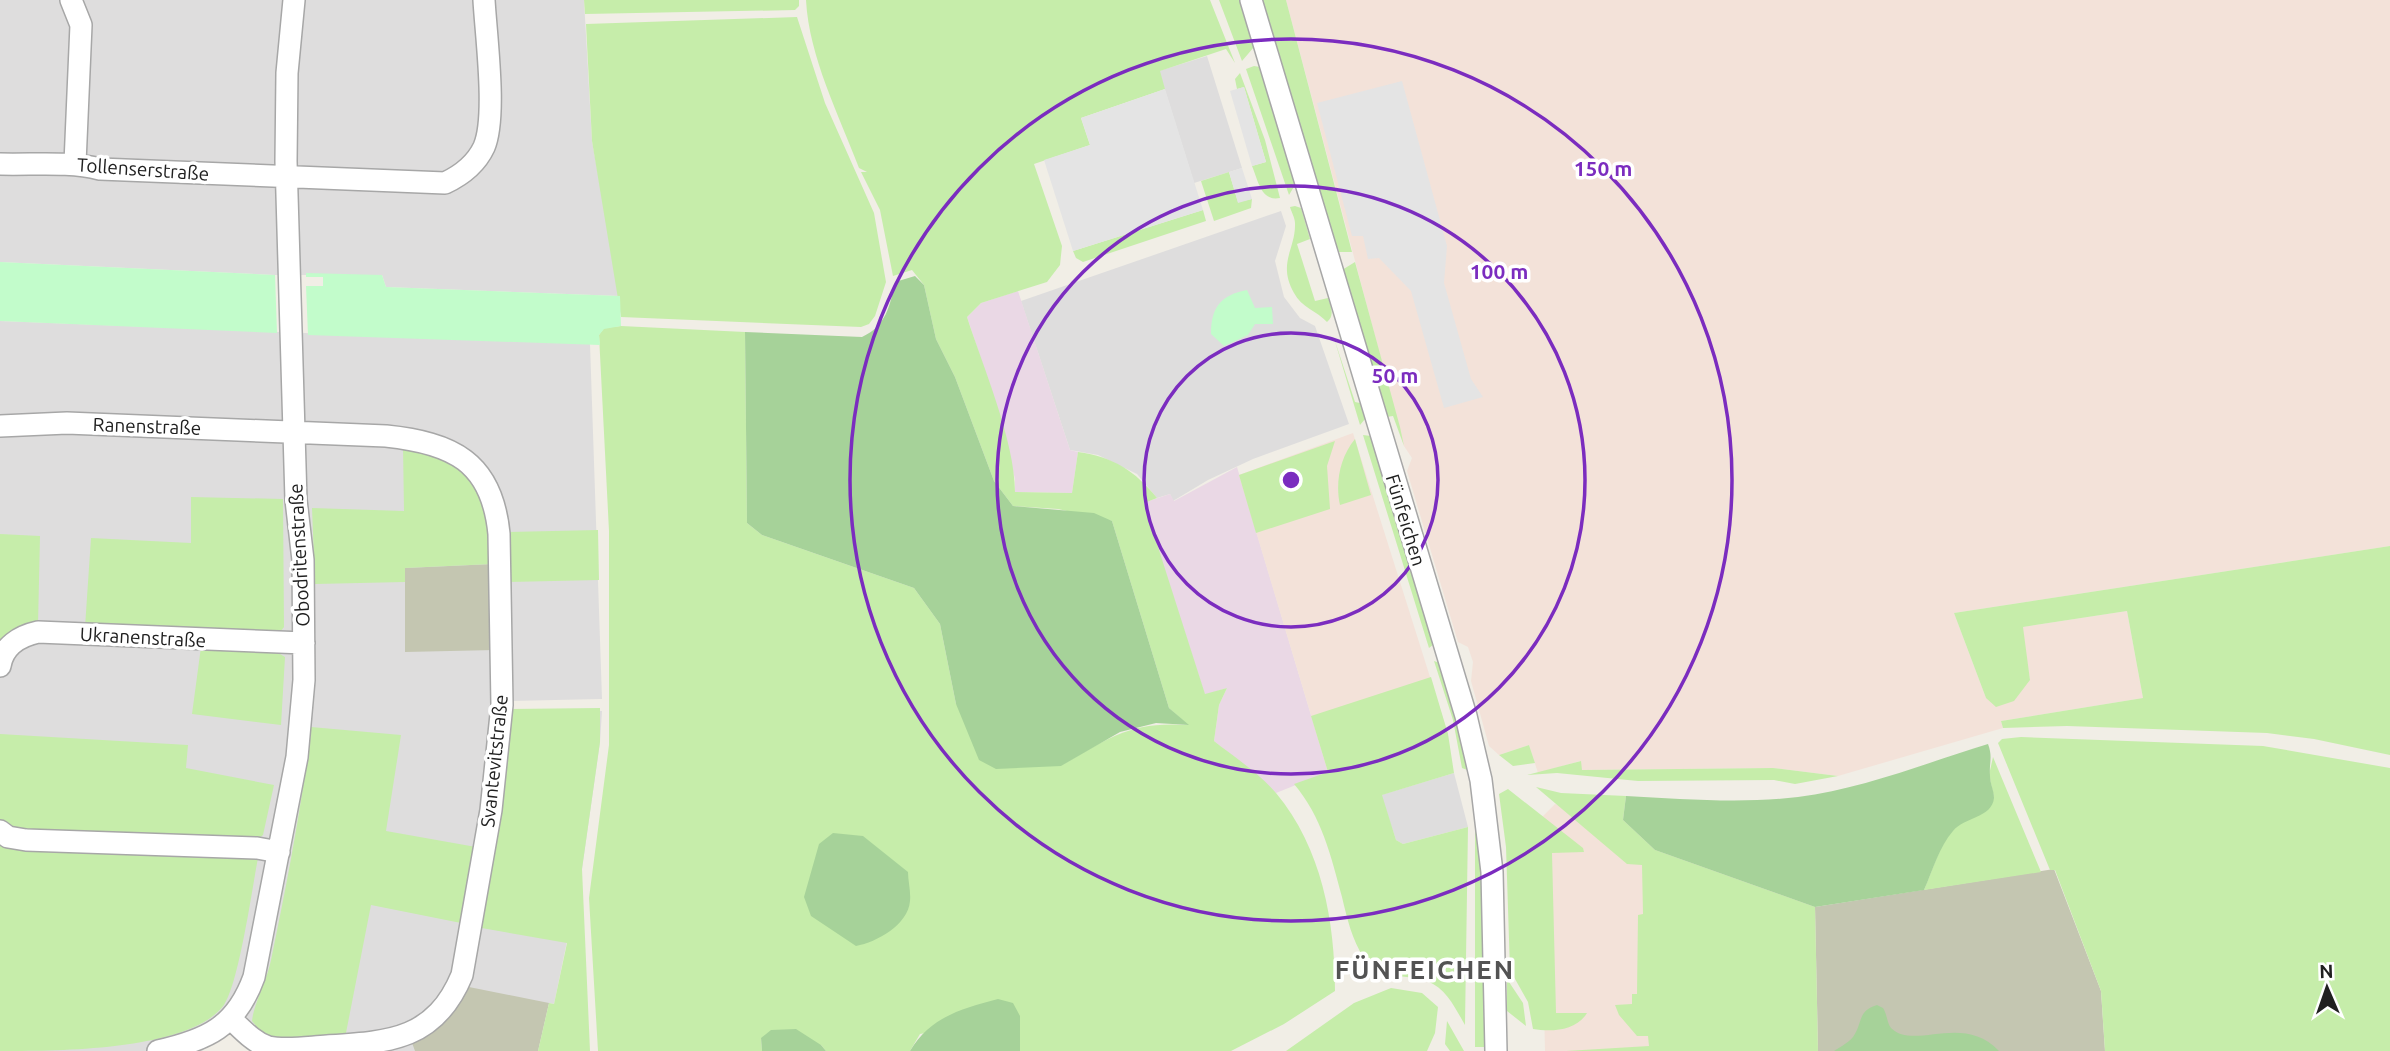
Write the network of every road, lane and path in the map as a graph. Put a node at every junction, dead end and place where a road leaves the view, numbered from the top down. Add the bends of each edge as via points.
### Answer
1 (71, 0) edge
2 (294, 0) edge
3 (484, 0) edge
4 (1251, 0) edge
5 (75, 163) junction
6 (0, 164) edge
7 (286, 178) junction
8 (0, 426) edge
9 (294, 431) junction
10 (304, 643) junction
11 (0, 666) edge
12 (0, 831) edge
13 (279, 852) junction
14 (230, 1018) junction
15 (158, 1051) edge
16 (1496, 1051) edge

1 - 5 street via 81,25
2 - 7 street, Obodritenstraße via 287,73
3 - 7 street, Tollenserstraße via 488,133 468,169 452,180 432,185
4 - 16 street, Fünfeichen via 1466,716 1481,780 1492,872
5 - 6 street, Tollenserstraße
5 - 7 street, Tollenserstraße via 100,169
7 - 9 street, Obodritenstraße
8 - 9 street, Ranenstraße via 66,423
9 - 10 street, Obodritenstraße
9 - 14 street, Svantevitstraße via 427,440 450,450 488,486 497,513 503,628 502,705 491,810 462,975 438,1016 413,1033 379,1043 279,1049 257,1042
10 - 11 street, Ukranenstraße via 38,632 23,635 8,647
10 - 13 street, Obodritenstraße via 297,757
12 - 13 street via 26,840
13 - 14 street, Obodritenstraße via 254,977
14 - 15 street, Obodritenstraße via 194,1043

